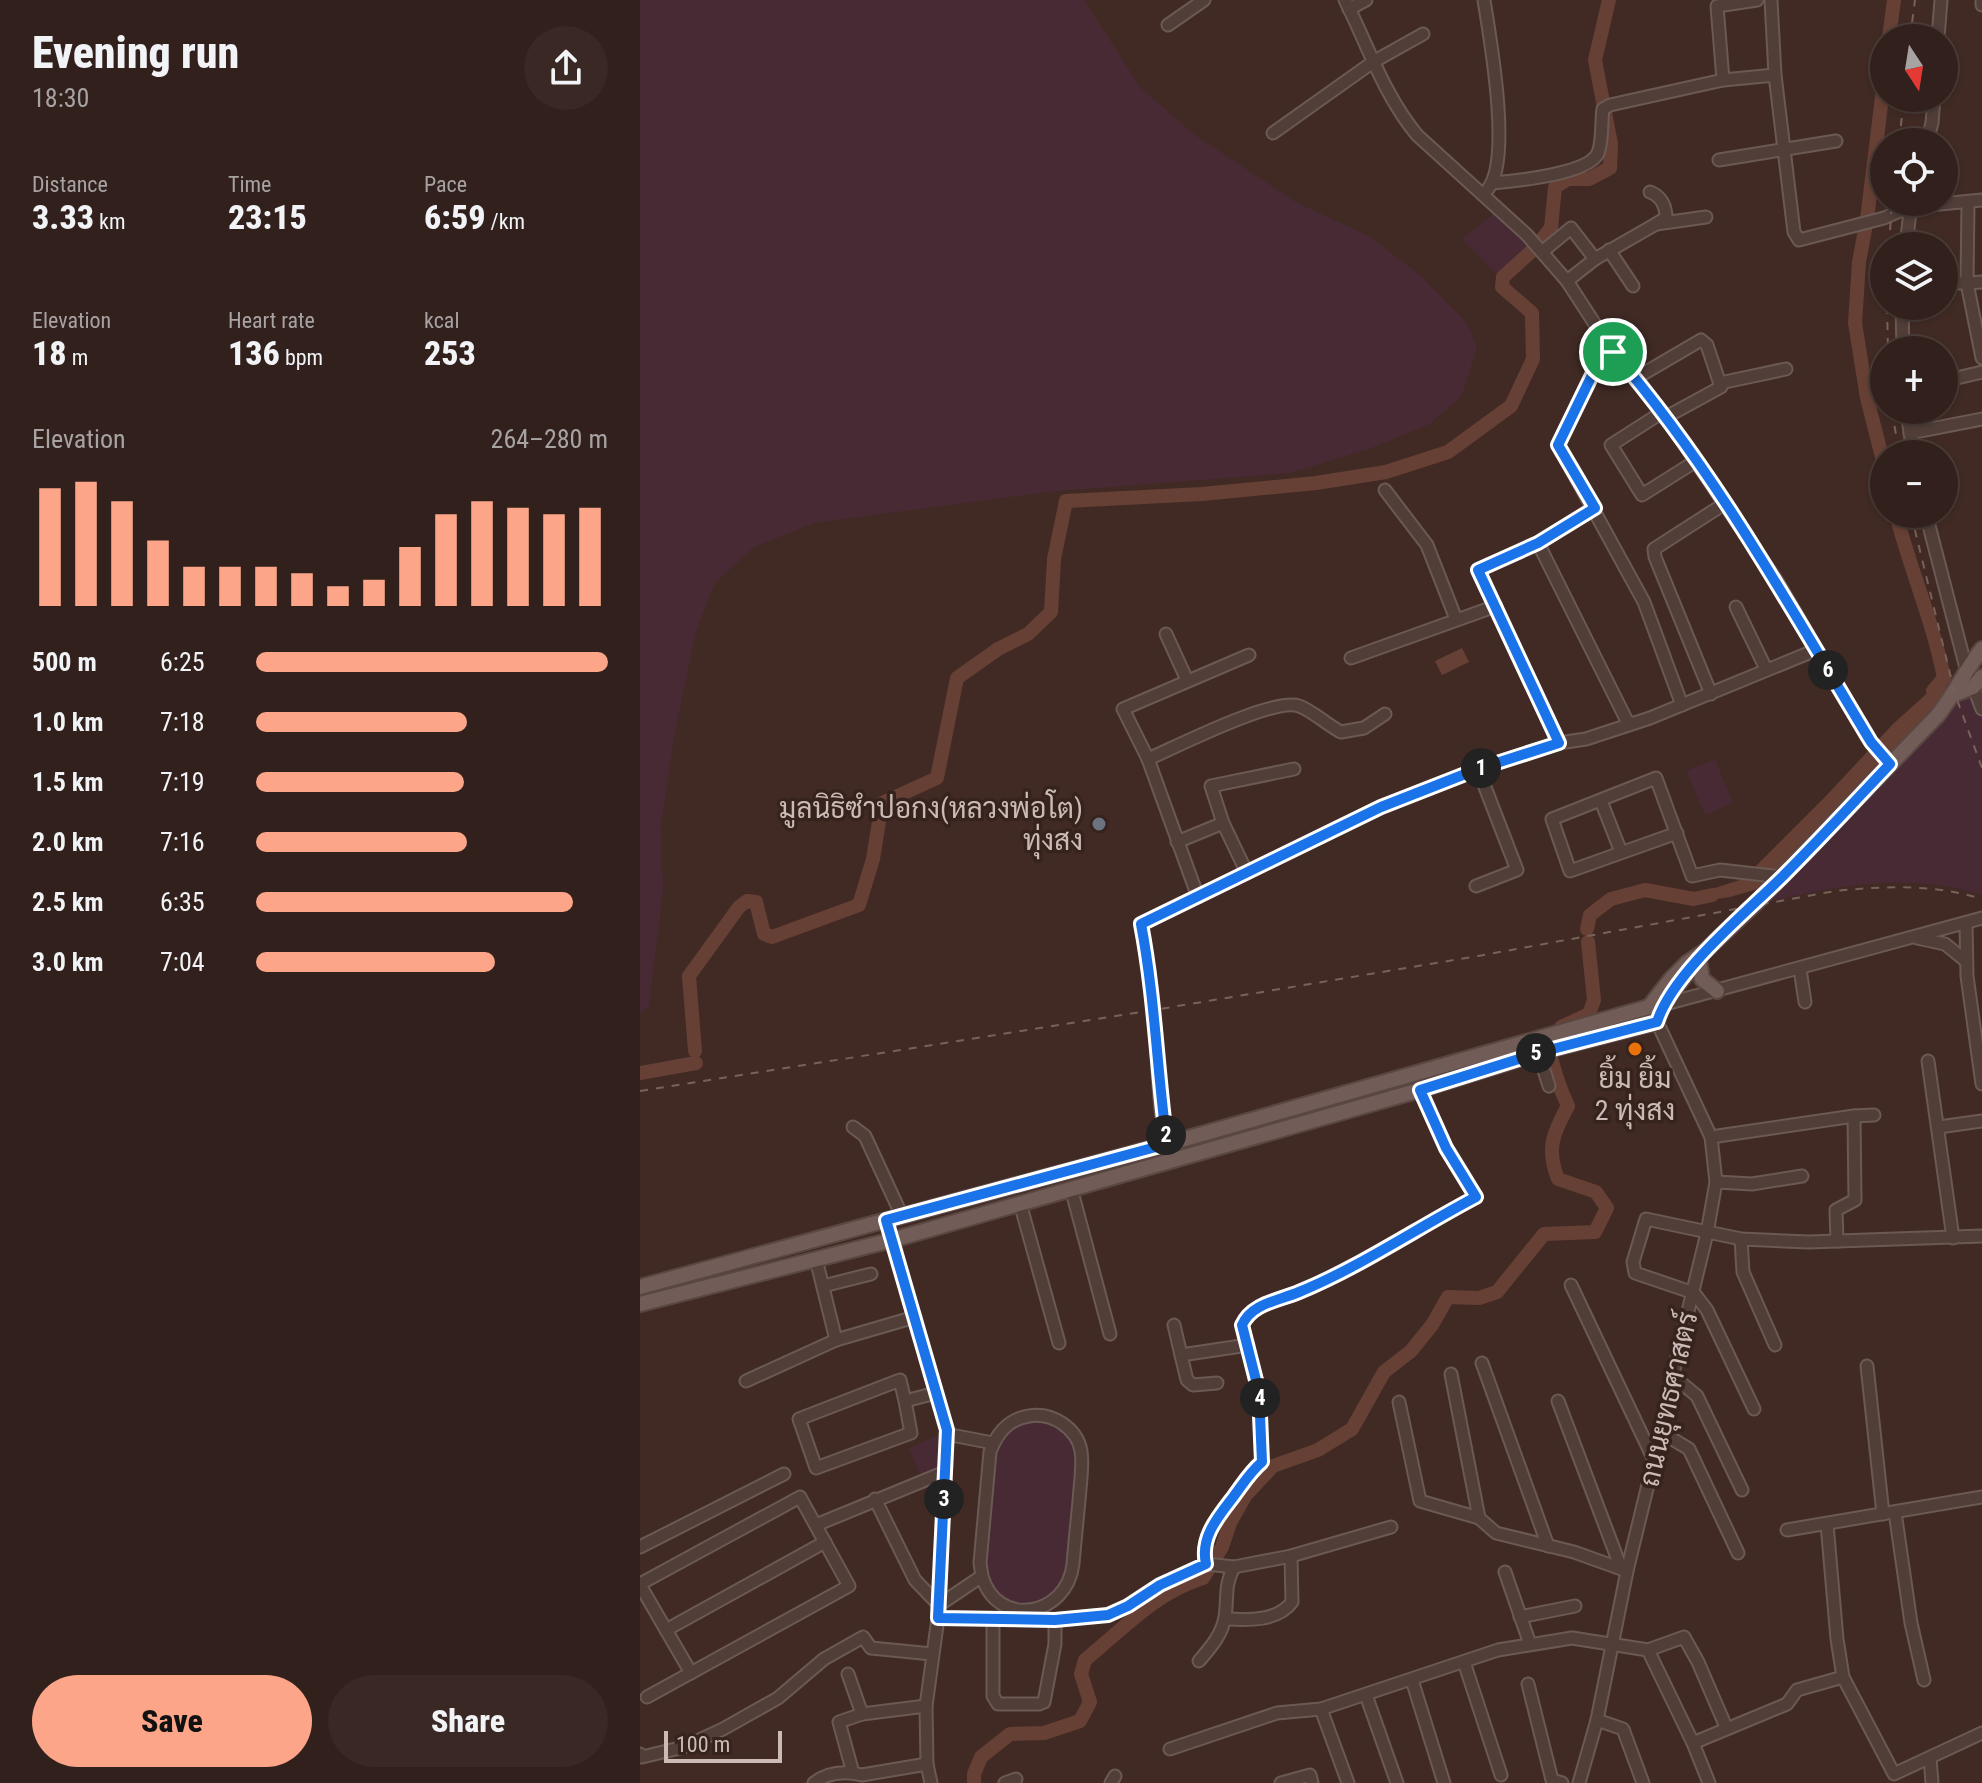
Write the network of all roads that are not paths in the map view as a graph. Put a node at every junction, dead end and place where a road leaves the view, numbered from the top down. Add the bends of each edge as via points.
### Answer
1 (1204, 0) edge
2 (1366, 0) edge
3 (1484, 0) edge
4 (1757, 0) edge
5 (1771, 0) edge
6 (1941, 0) edge
7 (1347, 5) edge
8 (1939, 24) edge
9 (1168, 25) dead end
10 (1423, 34) dead end
11 (1373, 62) junction
12 (1775, 75) junction
13 (1723, 80) junction
14 (1273, 133) dead end
15 (1836, 141) dead end
16 (1784, 150) junction
17 (1719, 160) dead end
18 (1492, 183) junction
19 (1650, 192) dead end
20 (1484, 194) junction
21 (1982, 200) edge
22 (1968, 202) junction
23 (1958, 203) edge
24 (1888, 216) edge
25 (1706, 217) dead end
26 (1656, 224) junction
27 (1609, 250) junction
28 (1541, 251) junction
29 (1595, 259) junction
30 (1567, 281) junction
31 (1982, 282) edge
32 (1958, 283) edge
33 (1967, 283) junction
34 (1633, 286) dead end
35 (1613, 352) junction
36 (1982, 358) edge
37 (1786, 369) dead end
38 (1982, 372) edge
39 (1636, 378) junction
40 (1958, 378) edge
41 (1720, 383) junction
42 (1663, 415) junction
43 (1982, 419) edge
44 (1909, 424) edge
45 (1910, 433) junction
46 (1911, 440) edge
47 (1696, 461) junction
48 (1385, 490) dead end
49 (1724, 504) junction
50 (1595, 508) junction
51 (1930, 528) edge
52 (1538, 543) junction
53 (1496, 606) junction
54 (1736, 607) dead end
55 (1456, 619) junction
56 (1166, 634) dead end
57 (1982, 649) edge
58 (1816, 650) junction
59 (1249, 655) dead end
60 (1351, 658) dead end
61 (1966, 668) junction
62 (1766, 669) junction
63 (1187, 680) junction
64 (1979, 685) edge
65 (1711, 694) junction
66 (1955, 694) junction
67 (1682, 705) junction
68 (1982, 706) edge
69 (1385, 714) dead end
70 (1629, 725) junction
71 (1559, 743) junction
72 (1148, 759) junction
73 (1887, 762) junction
74 (1294, 769) dead end
75 (1478, 769) junction
76 (1601, 801) junction
77 (1223, 823) junction
78 (1677, 833) junction
79 (1177, 842) junction
80 (1621, 852) junction
81 (1247, 873) junction
82 (1779, 877) junction
83 (1476, 886) dead end
84 (1198, 897) junction
85 (1982, 918) edge
86 (1966, 923) junction
87 (1912, 937) junction
88 (1702, 956) junction
89 (1966, 961) junction
90 (1800, 969) junction
91 (1967, 976) junction
92 (1982, 980) edge
93 (1665, 987) junction
94 (1717, 991) junction
95 (1805, 1002) dead end
96 (1656, 1006) junction
97 (1622, 1015) junction
98 (1657, 1022) junction
99 (1580, 1034) junction
100 (1539, 1048) junction
101 (1928, 1061) dead end
102 (1982, 1084) edge
103 (1549, 1086) dead end
104 (1420, 1090) junction
105 (1874, 1115) dead end
106 (1854, 1116) junction
107 (1982, 1121) edge
108 (853, 1127) dead end
109 (1939, 1127) junction
110 (1711, 1137) junction
111 (1167, 1144) junction
112 (1173, 1161) junction
113 (1802, 1176) dead end
114 (1716, 1182) junction
115 (1071, 1188) junction
116 (1020, 1203) junction
117 (902, 1216) junction
118 (886, 1220) junction
119 (1707, 1233) junction
120 (1982, 1236) edge
121 (1953, 1238) junction
122 (1741, 1239) junction
123 (892, 1240) junction
124 (1837, 1241) junction
125 (816, 1259) junction
126 (871, 1274) dead end
127 (1571, 1285) dead end
128 (823, 1286) junction
129 (640, 1287) edge
130 (1694, 1293) junction
131 (640, 1304) edge
132 (915, 1317) junction
133 (1174, 1325) dead end
134 (1110, 1334) dead end
135 (836, 1340) junction
136 (1059, 1343) dead end
137 (1248, 1345) junction
138 (1775, 1345) dead end
139 (1181, 1355) junction
140 (1482, 1363) dead end
141 (1867, 1366) dead end
142 (1451, 1374) dead end
143 (1674, 1377) junction
144 (746, 1381) dead end
145 (1217, 1383) dead end
146 (936, 1393) junction
147 (905, 1401) junction
148 (1558, 1401) dead end
149 (1399, 1402) dead end
150 (1754, 1409) dead end
151 (946, 1434) junction
152 (1664, 1434) junction
153 (993, 1443) junction
154 (1654, 1460) junction
155 (945, 1472) junction
156 (784, 1474) dead end
157 (1742, 1490) dead end
158 (1982, 1497) edge
159 (875, 1499) junction
160 (1889, 1513) junction
161 (1479, 1518) junction
162 (1827, 1524) junction
163 (816, 1525) junction
164 (1391, 1527) dead end
165 (1787, 1530) dead end
166 (825, 1542) junction
167 (1548, 1546) junction
168 (640, 1547) edge
169 (1738, 1553) dead end
170 (1291, 1556) junction
171 (1210, 1565) junction
172 (1234, 1567) junction
173 (1624, 1570) junction
174 (1505, 1572) dead end
175 (982, 1576) junction
176 (640, 1584) edge
177 (1575, 1606) dead end
178 (939, 1612) junction
179 (1520, 1617) junction
180 (993, 1619) junction
181 (1225, 1619) junction
182 (1055, 1620) junction
183 (666, 1630) junction
184 (1530, 1644) junction
185 (1611, 1645) junction
186 (1648, 1650) junction
187 (932, 1654) junction
188 (1199, 1661) dead end
189 (1464, 1662) junction
190 (691, 1673) junction
191 (848, 1674) dead end
192 (1843, 1677) junction
193 (1412, 1680) junction
194 (1924, 1680) dead end
195 (1528, 1684) dead end
196 (1366, 1695) junction
197 (647, 1697) dead end
198 (926, 1706) junction
199 (1321, 1709) junction
200 (862, 1714) junction
201 (1597, 1720) junction
202 (1726, 1727) junction
203 (1982, 1733) edge
204 (1693, 1743) junction
205 (1170, 1749) dead end
206 (641, 1756) edge
207 (1930, 1758) junction
208 (927, 1764) junction
209 (853, 1773) junction
210 (1501, 1775) dead end
211 (814, 1783) edge
212 (931, 1783) edge
213 (1281, 1783) edge
214 (1312, 1783) edge
215 (1348, 1783) edge
216 (1397, 1783) edge
217 (1444, 1783) edge
218 (1562, 1783) edge
219 (1579, 1783) edge
220 (1643, 1783) edge
221 (1709, 1783) edge
222 (1932, 1783) edge

1 - 9 street
2 - 7 street
3 - 18 street via 1497,88 1498,155
4 - 13 street via 1717,6
5 - 12 street
6 - 8 street
7 - 11 street
10 - 11 street
11 - 14 street
11 - 20 street via 1405,121
12 - 13 street
12 - 16 street
13 - 18 street via 1606,108 1597,156 1589,163
15 - 16 street
16 - 17 street
16 - 24 street via 1799,240
18 - 20 street
19 - 26 street via 1660,198 1666,212
20 - 28 street
21 - 22 street
22 - 23 street
22 - 33 street
25 - 26 street
26 - 27 street
27 - 29 street
27 - 34 street
28 - 29 street via 1571,228
28 - 30 street
29 - 30 street
30 - 35 street
31 - 33 street
32 - 33 street
33 - 36 street
35 - 39 street
35 - 50 street via 1595,369 1558,445
37 - 41 street
38 - 40 street
39 - 41 street via 1701,340
39 - 42 street
41 - 42 street
42 - 47 street
42 - 47 street via 1611,445 1642,495
43 - 45 street
44 - 45 street
45 - 46 street
47 - 49 street
48 - 55 street via 1427,545
49 - 58 street
49 - 65 street via 1654,549
50 - 52 street
50 - 67 street via 1644,602
51 - 61 street
52 - 53 street via 1478,570
52 - 70 street
53 - 55 street
53 - 71 street
54 - 62 street
55 - 60 street
56 - 63 street
57 - 61 main road
58 - 62 street
58 - 73 street
59 - 63 street
61 - 64 street
61 - 66 main road
62 - 65 street
63 - 72 street via 1123,709
64 - 66 main road
64 - 68 street
65 - 67 street
66 - 73 main road
67 - 70 street
69 - 72 street via 1364,728 1341,732 1300,706 1284,704
70 - 71 street
71 - 75 street
72 - 79 street
73 - 82 main road
74 - 77 street via 1211,786
75 - 81 street via 1381,807
75 - 83 street via 1517,870
76 - 78 street via 1656,778
76 - 80 street
76 - 80 street via 1552,819 1570,871
77 - 79 street
77 - 81 street
78 - 80 street
78 - 82 street via 1692,876 1720,870
79 - 84 street
81 - 84 street
82 - 88 main road
84 - 111 street via 1141,924
85 - 86 street
86 - 87 street
86 - 89 street
87 - 89 street via 1945,944
87 - 90 street
88 - 93 main road via 1687,963
88 - 94 main road via 1702,979
88 - 96 main road
89 - 91 street
90 - 94 street
90 - 95 street
91 - 92 street
91 - 102 street
93 - 96 main road
93 - 97 main road
94 - 96 street
96 - 97 main road
96 - 98 main road
97 - 99 main road
98 - 99 main road
98 - 110 street, ถนนยุทธศาสตร์
99 - 100 main road
100 - 103 street
100 - 104 main road
100 - 111 main road
101 - 109 street
104 - 112 main road
104 - 137 street via 1476,1197 1323,1282 1258,1306 1242,1325
105 - 106 street
106 - 110 street
106 - 124 street via 1855,1200 1836,1210
107 - 109 street
108 - 117 street via 865,1136
109 - 121 street
110 - 114 street, ถนนยุทธศาสตร์
111 - 112 street
111 - 117 main road
112 - 115 main road
113 - 114 street via 1752,1184
114 - 119 street, ถนนยุทธศาสตร์
115 - 116 main road
115 - 134 street
116 - 123 main road
116 - 136 street
117 - 118 main road
118 - 123 street
118 - 129 main road
119 - 122 street
119 - 130 street, ถนนยุทธศาสตร์
119 - 130 street via 1646,1219 1633,1262 1635,1273
120 - 121 street
121 - 124 street
122 - 124 street
122 - 138 street via 1743,1272
123 - 125 main road
123 - 132 street
125 - 128 street
125 - 131 main road
126 - 128 street
127 - 154 street
128 - 135 street
130 - 143 street, ถนนยุทธศาสตร์
130 - 150 street
132 - 135 street
132 - 146 street
133 - 139 street
135 - 144 street
137 - 139 street
137 - 171 street via 1259,1392 1262,1462 1216,1517 1203,1552
139 - 145 street via 1193,1385
140 - 167 street
141 - 160 street
142 - 161 street
143 - 152 street, ถนนยุทธศาสตร์
143 - 157 street via 1697,1396
146 - 147 street
146 - 151 street
147 - 147 street via 911,1433 816,1468 799,1419 900,1380
148 - 173 street
149 - 161 street via 1420,1501
151 - 153 street
151 - 155 street
152 - 154 street, ถนนยุทธศาสตร์
152 - 169 street via 1689,1449
153 - 175 street
153 - 175 street via 1005,1426 1033,1415 1056,1420 1073,1434 1082,1463 1075,1549 1067,1586 1051,1603 1036,1609 1014,1609 999,1601
154 - 173 street, ถนนยุทธศาสตร์
155 - 159 street
155 - 178 street
156 - 168 street
158 - 160 street
159 - 163 street
159 - 178 street via 915,1580
160 - 162 street
160 - 194 street
161 - 167 street via 1496,1533
162 - 165 street
162 - 192 street
163 - 166 street
163 - 176 street via 800,1497
164 - 170 street
166 - 183 street
166 - 190 street via 849,1586
167 - 173 street
170 - 172 street
170 - 181 street via 1289,1607 1251,1620
171 - 172 street
171 - 182 street via 1160,1585 1108,1615
172 - 181 street via 1226,1581
173 - 185 street, ถนนยุทธศาสตร์
174 - 179 street
175 - 178 street
176 - 183 street
177 - 179 street
178 - 180 street
178 - 187 street
179 - 184 street
180 - 182 street
180 - 182 street via 993,1696 998,1704 1044,1702
181 - 188 street
183 - 190 street
184 - 185 street via 1572,1638
184 - 189 street
185 - 186 street
185 - 201 street, ถนนยุทธศาสตร์
186 - 202 street via 1684,1637
186 - 204 street
187 - 198 street
187 - 206 street via 871,1648 863,1637 824,1659 778,1698 723,1729 684,1747
189 - 193 street
189 - 210 street
190 - 197 street
191 - 200 street
192 - 202 street via 1797,1690 1787,1704
192 - 207 street via 1894,1774
193 - 196 street
193 - 217 street
195 - 218 street via 1552,1780
196 - 199 street
196 - 216 street
198 - 200 street
198 - 208 street
199 - 205 street via 1277,1713
199 - 215 street
200 - 209 street via 839,1722
201 - 219 street, ถนนยุทธศาสตร์
201 - 220 street via 1623,1729
202 - 204 street
203 - 207 street
204 - 221 street
207 - 222 street
208 - 209 street
208 - 212 street
209 - 211 street via 824,1774
213 - 214 street via 1310,1775

